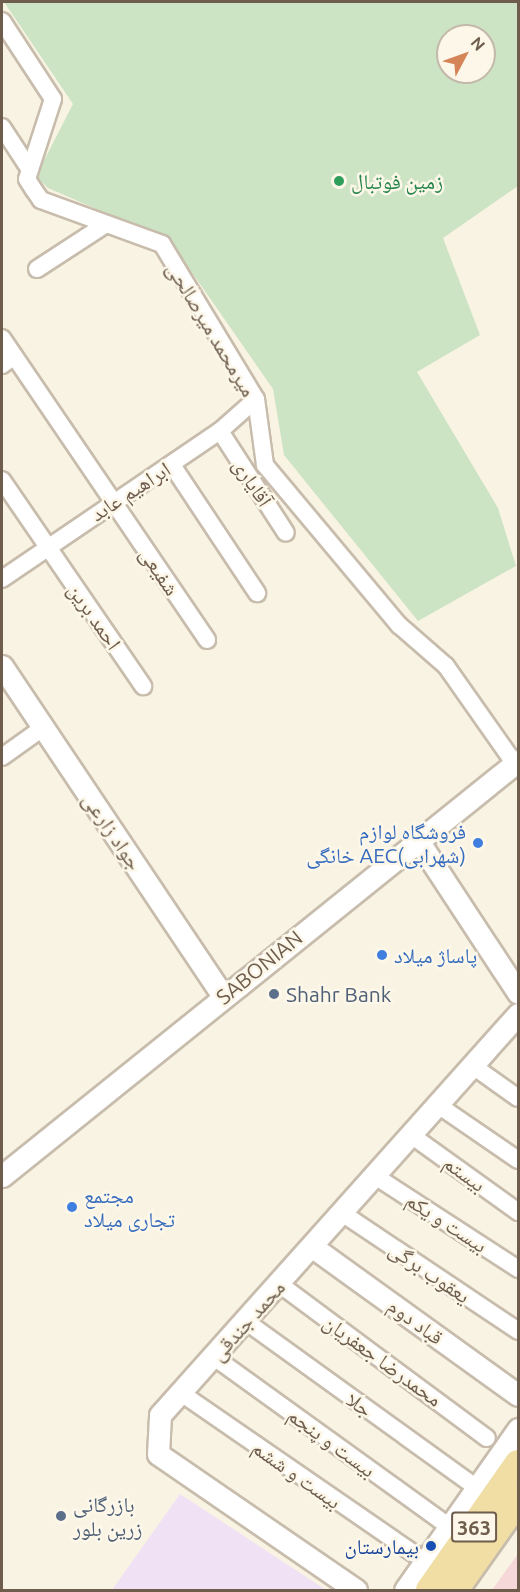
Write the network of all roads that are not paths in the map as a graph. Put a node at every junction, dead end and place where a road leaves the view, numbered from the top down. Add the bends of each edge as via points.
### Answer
1 (2, 21) edge
2 (2, 127) edge
3 (30, 170) junction
4 (106, 224) junction
5 (37, 269) dead end
6 (2, 338) edge
7 (8, 361) edge
8 (256, 399) junction
9 (220, 431) junction
10 (172, 465) junction
11 (2, 482) edge
12 (112, 501) junction
13 (286, 533) dead end
14 (47, 547) junction
15 (2, 579) edge
16 (257, 593) dead end
17 (207, 640) dead end
18 (4, 676) edge
19 (143, 686) dead end
20 (44, 727) junction
21 (2, 757) edge
22 (517, 762) edge
23 (417, 839) junction
24 (519, 993) edge
25 (223, 996) junction
26 (515, 1025) edge
27 (473, 1066) junction
28 (519, 1098) edge
29 (438, 1105) junction
30 (411, 1135) junction
31 (519, 1160) edge
32 (2, 1176) edge
33 (375, 1176) junction
34 (519, 1212) edge
35 (342, 1213) junction
36 (314, 1248) junction
37 (519, 1269) edge
38 (278, 1283) junction
39 (244, 1320) junction
40 (519, 1331) edge
41 (214, 1357) junction
42 (181, 1393) junction
43 (519, 1395) edge
44 (519, 1429) edge
45 (487, 1438) dead end
46 (519, 1463) edge
47 (477, 1488) junction
48 (519, 1501) edge
49 (450, 1527) junction
50 (414, 1554) dead end
51 (356, 1590) edge
52 (405, 1590) edge
53 (429, 1590) edge
54 (455, 1590) edge

1 - 3 street via 53,99
2 - 3 street
3 - 4 street, میرمحمد میرصالحی via 27,179 41,200
4 - 5 street
4 - 8 street, میرمحمد میرصالحی via 162,244
6 - 7 street, شفیعی
7 - 12 street, شفیعی
8 - 9 street, ابراهیم عابد
8 - 22 street, میرمحمد میرصالحی via 265,465 399,625 446,666
9 - 10 street, ابراهیم عابد
9 - 13 street, آقایاری
10 - 12 street, ابراهیم عابد
10 - 16 street
11 - 14 street, احمد برین
12 - 14 street, ابراهیم عابد
12 - 17 street, شفیعی
14 - 15 street, ابراهیم عابد
14 - 19 street, احمد برین
18 - 20 street, جواد زارعی
20 - 21 street
20 - 25 street, جواد زارعی
22 - 23 street, SABONIAN
23 - 24 street
23 - 25 street, SABONIAN
25 - 32 street, SABONIAN
26 - 27 street, محمد جندقی
27 - 28 street
27 - 29 street, محمد جندقی
29 - 30 street, محمد جندقی
29 - 31 street
30 - 33 street, محمد جندقی
30 - 34 street, بیستم
33 - 35 street, محمد جندقی
33 - 37 street, بیست و یکم
35 - 36 street, محمد جندقی
35 - 40 street, یعقوب برگی
36 - 38 street, محمد جندقی
36 - 43 street, قباد دوم
38 - 39 street, محمد جندقی
38 - 45 street, محمدرضا جعفریان
39 - 41 street, محمد جندقی
39 - 47 street, جلا
41 - 42 street, محمد جندقی
41 - 49 street, بیست و پنجم
42 - 50 street, بیست و ششم
42 - 51 street, محمد جندقی via 160,1415 158,1454
44 - 47 street
46 - 53 main road, 363
47 - 49 street
48 - 54 main road
49 - 52 street

